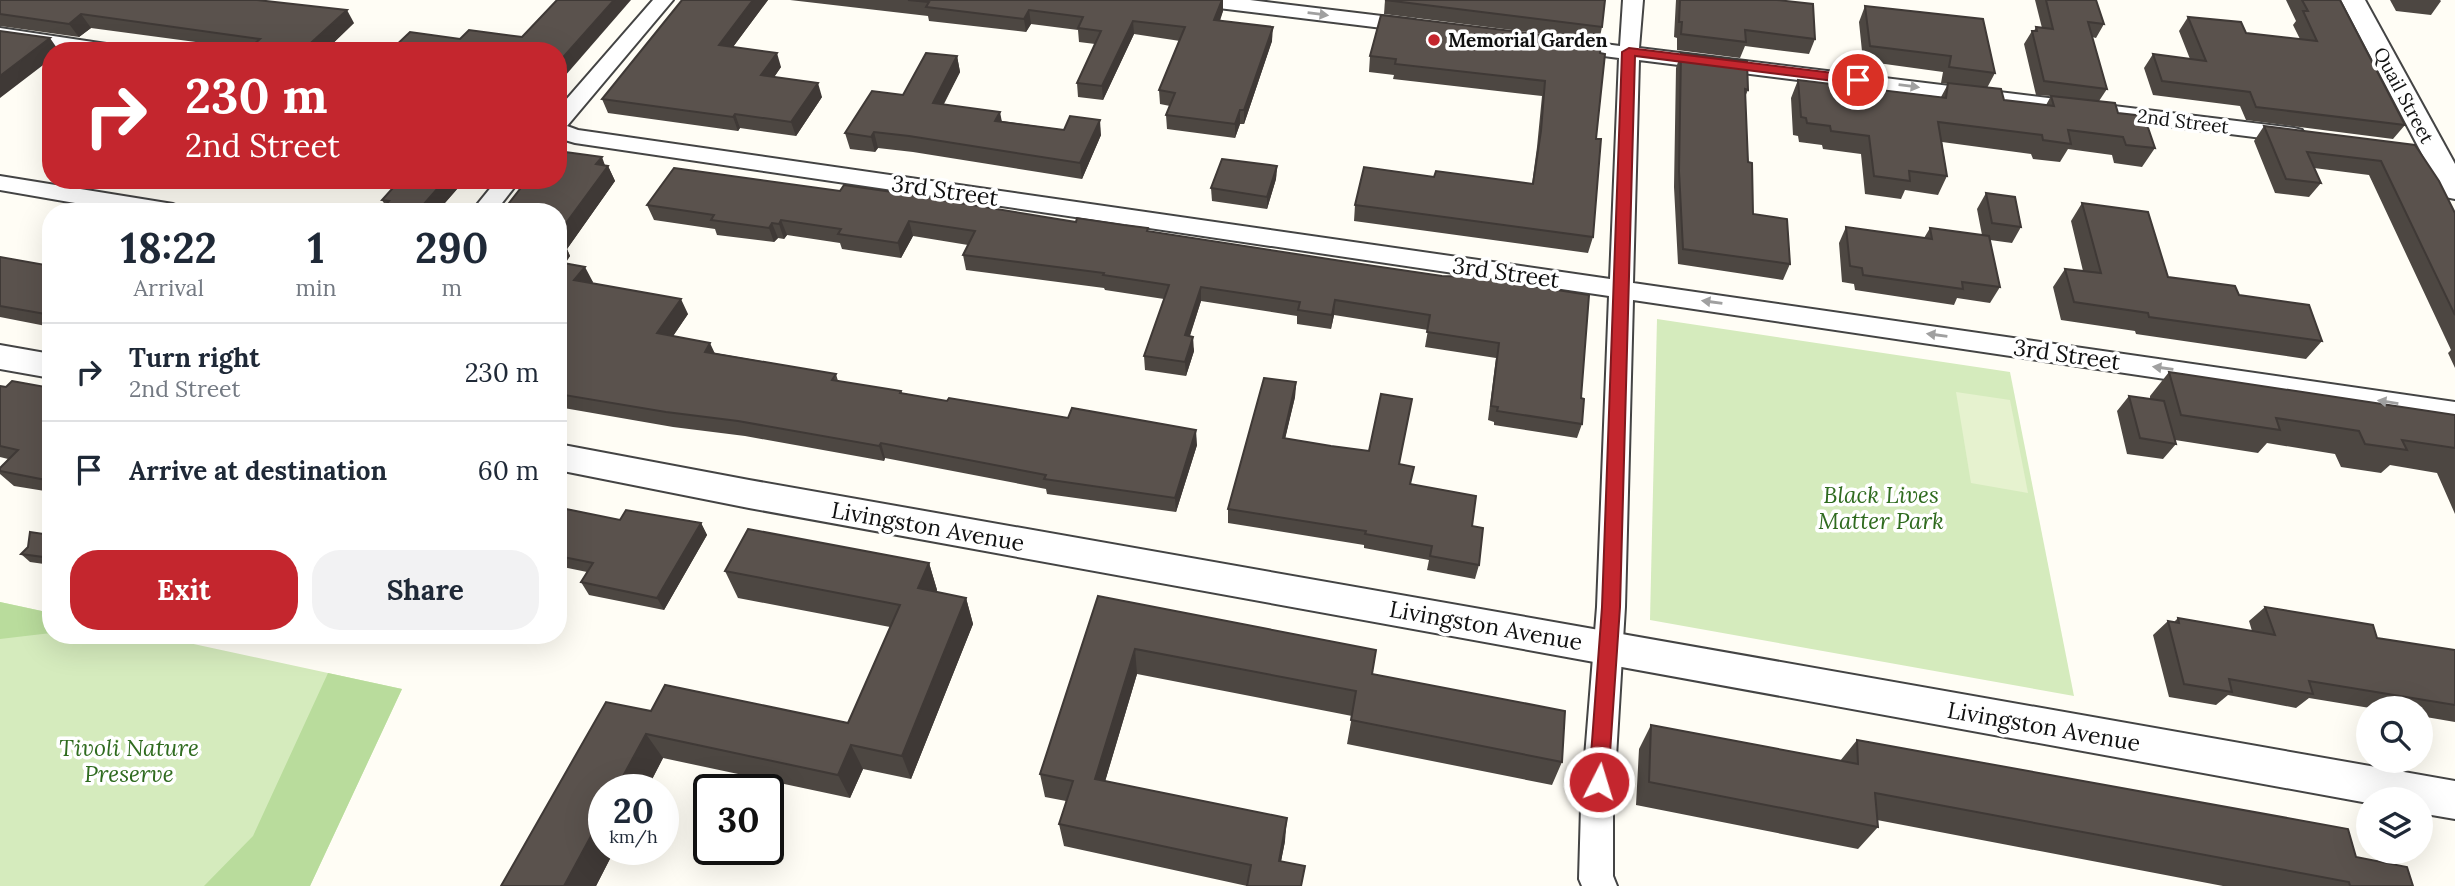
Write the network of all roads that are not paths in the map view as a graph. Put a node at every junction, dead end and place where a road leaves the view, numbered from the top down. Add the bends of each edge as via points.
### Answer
1 (663, 0) edge
2 (1202, 0) edge
3 (1633, 0) edge
4 (2353, 0) edge
5 (1439, 29) edge
6 (0, 34) edge
7 (53, 42) edge
8 (1550, 43) edge
9 (1629, 52) junction
10 (567, 112) edge
11 (567, 133) edge
12 (2311, 137) edge
13 (2408, 150) edge
14 (2445, 154) edge
15 (0, 183) edge
16 (501, 189) edge
17 (2455, 190) edge
18 (119, 203) edge
19 (490, 203) edge
20 (1622, 289) junction
21 (0, 357) edge
22 (42, 364) edge
23 (2455, 412) edge
24 (567, 459) edge
25 (1609, 647) junction
26 (2455, 800) edge
27 (1600, 886) edge

1 - 10 street
2 -> 5 street
3 - 9 street
4 - 14 street, Quail Street
6 - 7 street
8 - 9 street, 2nd Street
9 -> 12 street, 2nd Street
9 - 20 street
11 - 20 street, 3rd Street
13 - 14 street
14 - 17 street, Quail Street
15 - 18 street
16 - 19 street
23 -> 20 street, 3rd Street
20 - 25 street
21 - 22 street
24 - 25 street, Livingston Avenue
25 - 26 street, Livingston Avenue
25 - 27 street via 1597,807 1596,879

